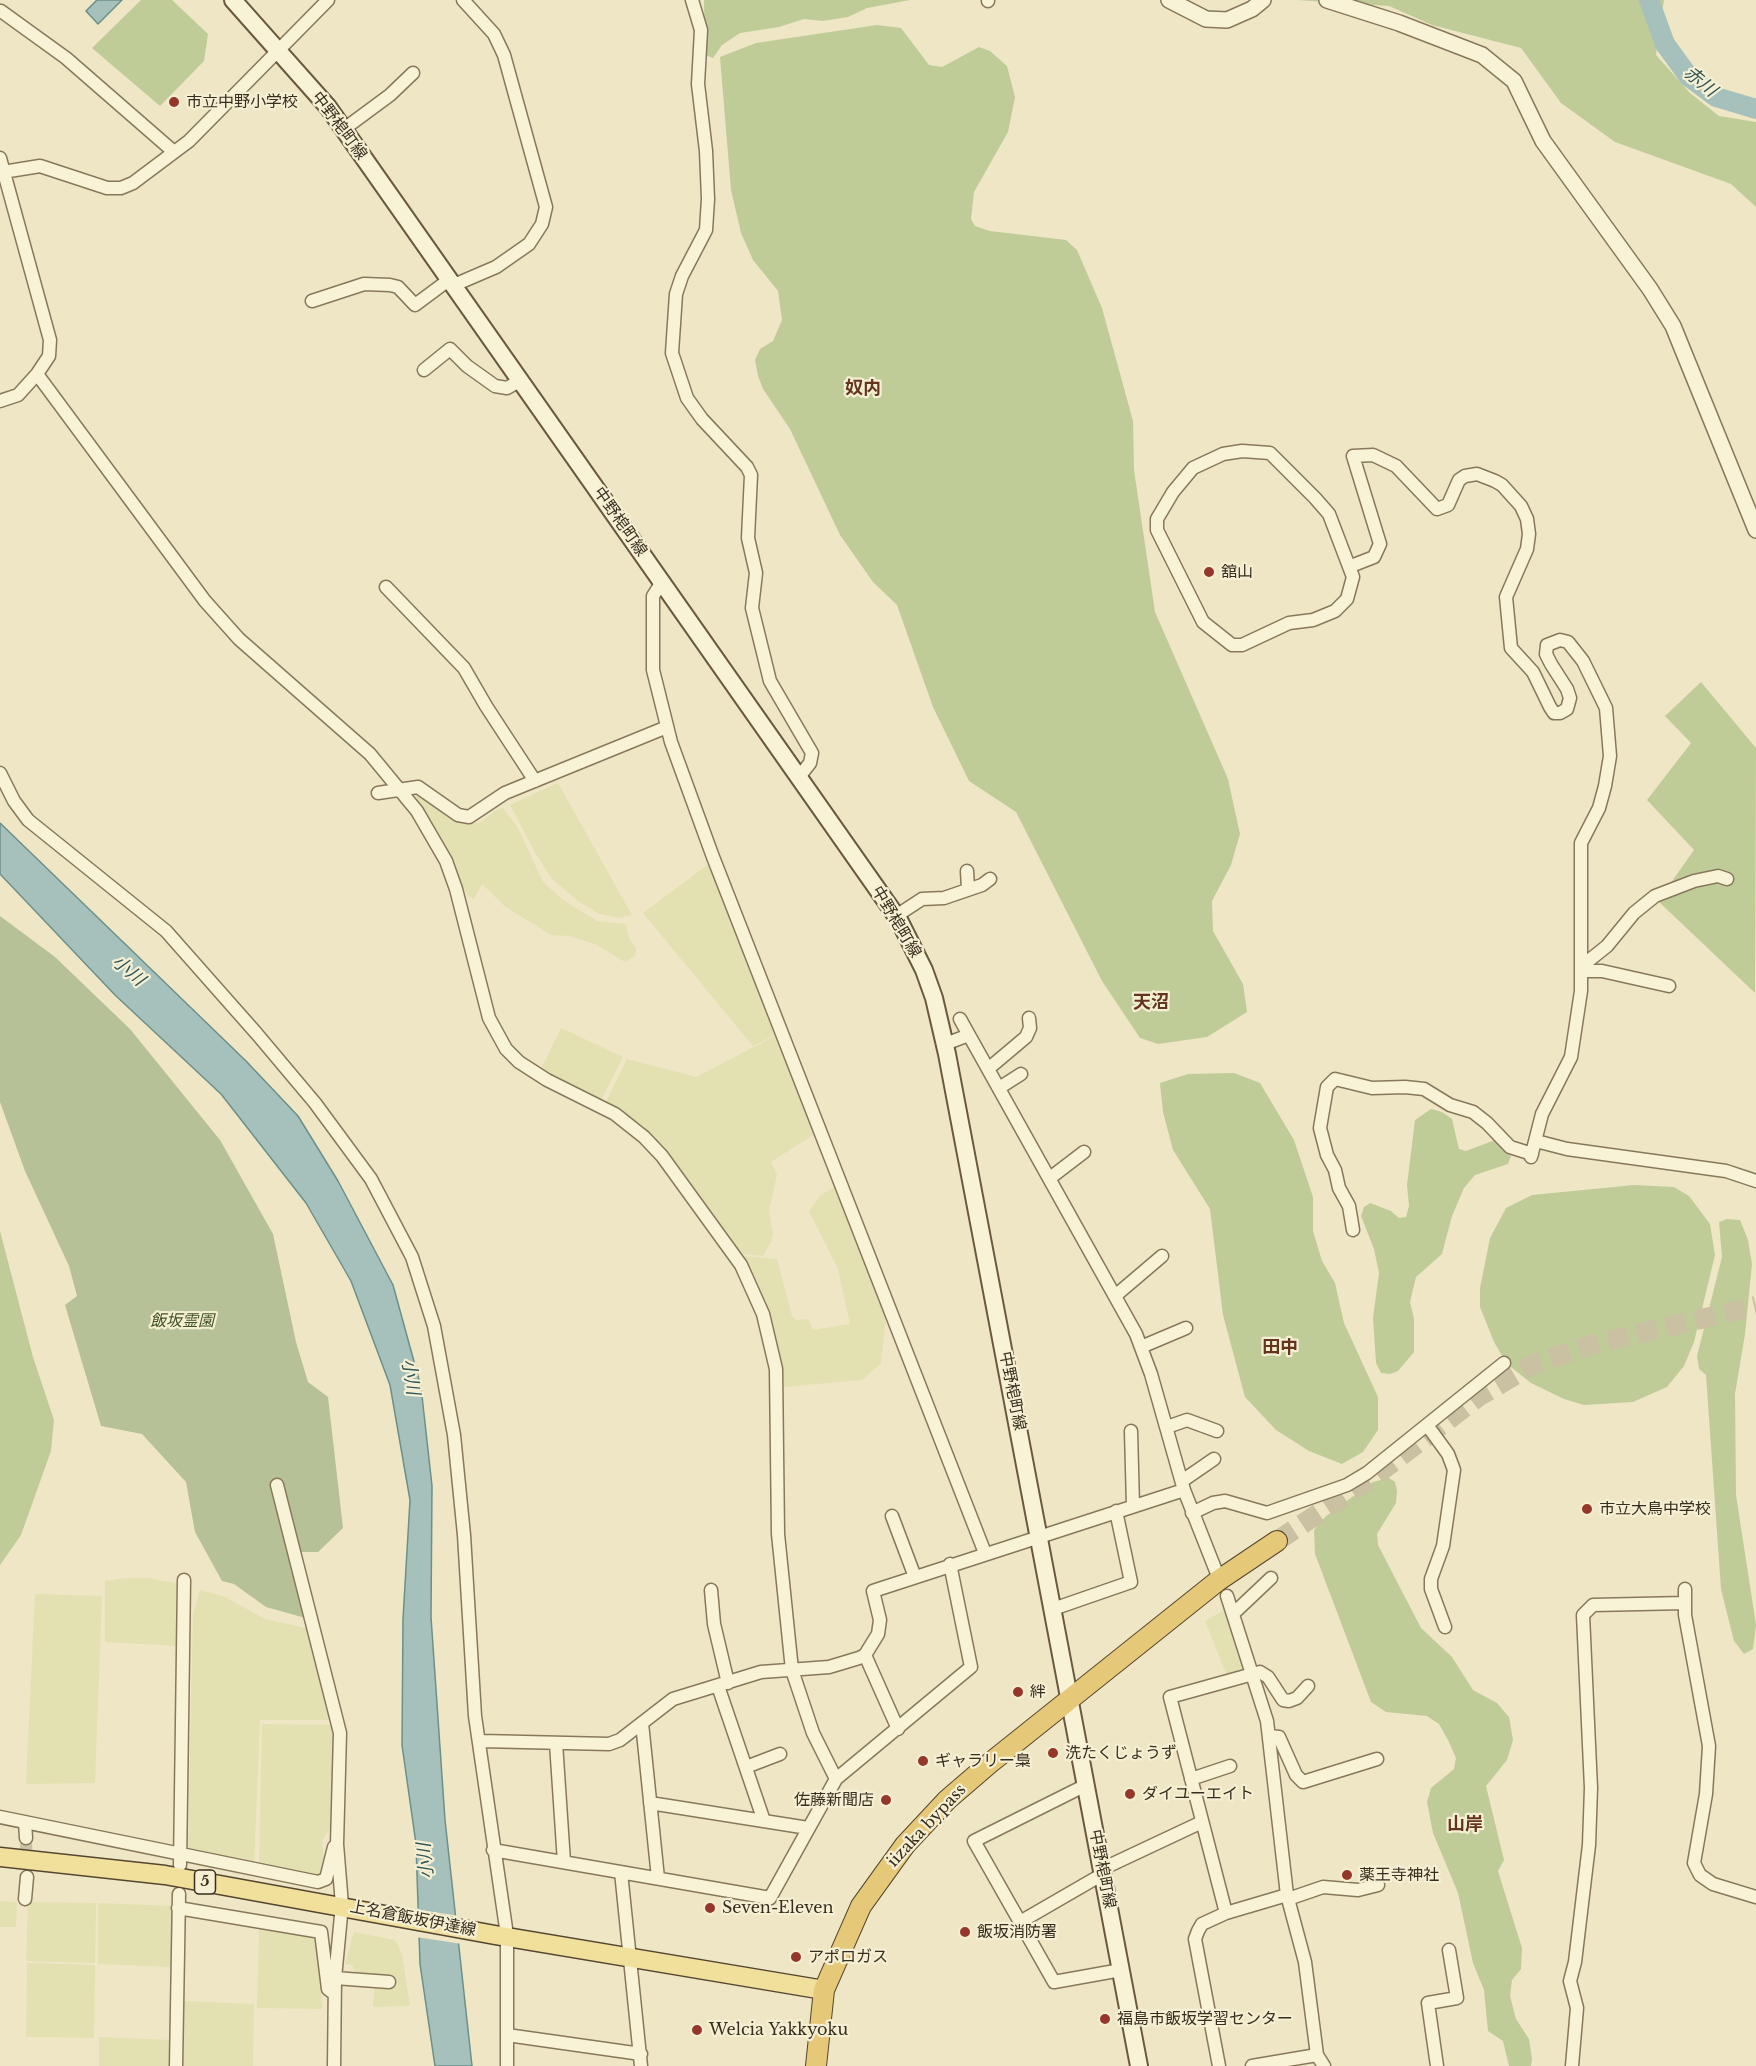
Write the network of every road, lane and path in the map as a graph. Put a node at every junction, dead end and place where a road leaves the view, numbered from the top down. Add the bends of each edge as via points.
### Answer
1 (3, 0) edge
2 (233, 0) edge
3 (328, 0) edge
4 (463, 0) edge
5 (692, 0) edge
6 (1168, 0) edge
7 (1263, 0) edge
8 (1327, 0) edge
9 (0, 12) edge
10 (277, 49) junction
11 (413, 73) dead end
12 (344, 129) junction
13 (174, 152) junction
14 (0, 158) edge
15 (3, 172) junction
16 (452, 282) junction
17 (312, 301) dead end
18 (424, 370) dead end
19 (37, 374) junction
20 (521, 380) junction
21 (0, 401) edge
22 (1756, 530) edge
23 (1351, 566) junction
24 (662, 582) junction
25 (386, 588) dead end
26 (667, 727) junction
27 (0, 773) edge
28 (799, 777) junction
29 (535, 781) junction
30 (401, 788) junction
31 (378, 793) dead end
32 (967, 870) dead end
33 (990, 879) dead end
34 (1727, 879) dead end
35 (968, 890) junction
36 (896, 916) junction
37 (1582, 968) junction
38 (1669, 986) dead end
39 (1029, 1018) dead end
40 (960, 1019) dead end
41 (969, 1035) junction
42 (945, 1044) junction
43 (988, 1069) junction
44 (1021, 1074) dead end
45 (999, 1088) junction
46 (1536, 1141) junction
47 (1084, 1152) dead end
48 (1050, 1178) junction
49 (1756, 1181) edge
50 (1353, 1230) dead end
51 (1162, 1256) dead end
52 (1115, 1296) junction
53 (1186, 1328) dead end
54 (1141, 1347) junction
55 (1504, 1364) dead end
56 (1427, 1425) junction
57 (1167, 1427) junction
58 (1131, 1431) dead end
59 (1217, 1431) dead end
60 (1214, 1459) dead end
61 (277, 1485) dead end
62 (1183, 1485) junction
63 (1133, 1506) junction
64 (1116, 1511) junction
65 (1192, 1513) junction
66 (892, 1516) dead end
67 (1039, 1536) junction
68 (1277, 1541) tunnel mouth
69 (985, 1553) junction
70 (950, 1564) junction
71 (1216, 1571) dead end
72 (915, 1577) junction
73 (1271, 1578) dead end
74 (184, 1580) dead end
75 (1685, 1589) dead end
76 (711, 1590) dead end
77 (1227, 1596) dead end
78 (1685, 1603) junction
79 (1053, 1608) junction
80 (1234, 1613) junction
81 (1445, 1627) dead end
82 (865, 1655) junction
83 (792, 1670) junction
84 (1253, 1673) junction
85 (723, 1684) junction
86 (1308, 1686) dead end
87 (1070, 1700) junction
88 (642, 1723) junction
89 (898, 1729) junction
90 (1269, 1736) junction
91 (481, 1740) junction
92 (556, 1743) junction
93 (780, 1754) dead end
94 (1377, 1759) dead end
95 (1230, 1766) dead end
96 (746, 1767) junction
97 (836, 1779) junction
98 (1191, 1779) junction
99 (1086, 1785) junction
100 (650, 1803) junction
101 (0, 1817) edge
102 (764, 1821) junction
103 (25, 1822) junction
104 (1202, 1822) junction
105 (808, 1827) junction
106 (26, 1838) tunnel mouth
107 (338, 1844) junction
108 (493, 1850) junction
109 (0, 1857) edge
110 (180, 1860) junction
111 (564, 1862) junction
112 (621, 1872) junction
113 (1102, 1872) junction
114 (27, 1877) tunnel mouth
115 (658, 1878) junction
116 (1378, 1885) dead end
117 (179, 1894) dead end
118 (1288, 1897) junction
119 (1756, 1897) edge
120 (25, 1899) dead end
121 (342, 1905) junction
122 (178, 1908) junction
123 (1226, 1913) junction
124 (1020, 1922) junction
125 (501, 1935) junction
126 (1449, 1950) dead end
127 (630, 1957) junction
128 (1121, 1970) junction
129 (335, 1978) junction
130 (389, 1982) dead end
131 (824, 1990) junction
132 (335, 1994) junction
133 (507, 2035) junction
134 (641, 2060) edge
135 (1320, 2060) edge
136 (1268, 2065) edge
137 (176, 2066) edge
138 (334, 2066) edge
139 (507, 2066) edge
140 (816, 2066) edge
141 (1139, 2066) edge
142 (1219, 2066) edge
143 (1252, 2066) edge
144 (1437, 2066) edge
145 (1572, 2066) edge

1 - 9 street
2 - 10 main road, 中野梍町線
3 - 10 street
4 - 16 street via 494,34 504,55 546,207 542,224 529,244 496,267
5 - 28 street via 701,30 698,84 708,199 706,230 676,294 672,353 687,398 751,475 748,538 756,573 752,608 770,681 812,753 810,763
6 - 7 street via 1206,19 1227,20
8 - 22 street via 1482,55 1514,81 1543,141 1673,326
9 - 13 street via 66,58
10 - 12 main road, 中野梍町線
10 - 13 street
11 - 12 street
12 - 16 main road, 中野梍町線
13 - 15 street via 121,188 107,188 40,166
14 - 15 street
15 - 19 street via 50,340 49,356
16 - 17 street via 415,305 398,287 390,285 363,284
16 - 20 main road, 中野梍町線
18 - 20 street via 450,349 495,386 507,388
19 - 21 street via 18,395
19 - 30 street via 205,601 239,639 370,754
20 - 24 main road, 中野梍町線
23 - 23 street via 1353,577 1347,598 1335,611 1313,620 1288,623 1242,645 1232,645 1203,622 1195,609 1160,540 1157,519 1179,483 1197,465 1223,454 1263,451 1278,459 1329,514 1342,553
23 - 37 street via 1374,557 1380,544 1353,459 1357,454 1373,455 1396,466 1437,509 1448,505 1459,480 1471,474 1502,485 1521,506 1529,534 1527,549 1506,597 1511,648 1533,672 1550,707 1560,714 1567,709 1570,698 1546,654 1547,645 1560,640 1568,642 1596,683 1608,719 1610,756 1605,786 1599,808 1581,843
24 - 26 street via 653,596 653,670
24 - 28 main road, 中野梍町線
25 - 29 street via 464,668
26 - 29 street
26 - 69 street via 713,857
27 - 91 street via 28,820 166,931 340,1135 371,1179 398,1228 424,1290 446,1388 460,1489 475,1716
28 - 36 main road, 中野梍町線
29 - 30 street via 505,794 477,814 464,817 418,787
30 - 31 street
30 - 83 street via 446,861 466,922 489,1018 506,1049 547,1080 615,1114 645,1137 725,1241 756,1294 776,1369 778,1534
32 - 35 street
33 - 35 street
34 - 37 street via 1718,876 1694,881 1655,896
35 - 36 street via 944,898 922,899
36 - 42 main road, 中野梍町線 via 924,970
37 - 38 street
37 - 46 street via 1572,1057 1542,1113
39 - 43 street via 1026,1037
40 - 41 street
41 - 42 street
41 - 43 street
42 - 67 main road, 中野梍町線
43 - 45 street
44 - 45 street
45 - 48 street
46 - 49 street via 1567,1149 1726,1171
46 - 50 street via 1532,1156 1510,1147 1473,1112 1450,1105 1424,1089 1372,1088 1335,1079 1328,1087 1320,1128 1329,1161 1349,1206
47 - 48 street
48 - 52 street
51 - 52 street
52 - 54 street
53 - 54 street
54 - 57 street
55 - 56 street
56 - 65 street via 1347,1485 1267,1513 1225,1501
56 - 81 street via 1448,1454 1454,1470 1443,1546 1431,1579
57 - 59 street via 1187,1420
57 - 62 street
58 - 63 street
60 - 62 street
61 - 107 street via 339,1724
62 - 63 street
62 - 65 street
63 - 64 street
64 - 67 street
64 - 79 street via 1131,1582
65 - 71 street
66 - 72 street
67 - 69 street
67 - 79 main road, 中野梍町線
68 - 87 highway, iizaka bypass via 1219,1580
69 - 70 street
70 - 72 street
70 - 89 street via 971,1667
72 - 82 street via 873,1591 880,1620 878,1634
73 - 80 street
74 - 110 street
75 - 78 street
76 - 85 street
77 - 80 street
78 - 119 street via 1709,1746 1706,1794 1694,1863 1700,1875 1713,1884
78 - 145 street via 1593,1605 1583,1616 1591,1788 1589,1845 1570,1981 1577,2008
79 - 87 main road, 中野梍町線
80 - 84 street
82 - 83 street via 829,1667
82 - 89 street
83 - 85 street via 761,1672
83 - 97 street via 813,1733
84 - 86 street via 1264,1673 1283,1700 1303,1694
84 - 90 street
84 - 98 street via 1170,1697
85 - 88 street via 673,1700
85 - 96 street
87 - 99 main road, 中野梍町線
87 - 131 highway, iizaka bypass via 947,1800 905,1845 861,1906
88 - 92 street via 609,1744
88 - 100 street
89 - 97 street
90 - 94 street via 1279,1737 1303,1782
90 - 118 street
91 - 92 street
91 - 108 street
92 - 111 street
93 - 96 street
95 - 98 street
96 - 102 street
97 - 105 street
98 - 104 street
99 - 113 main road, 中野梍町線
99 - 124 street via 974,1841
100 - 102 street
100 - 115 street
101 - 103 street
102 - 105 street
103 - 106 street
103 - 110 street
104 - 113 street
104 - 123 street
105 - 115 street via 770,1898
107 - 110 street via 332,1849 326,1879 318,1882
107 - 121 street
108 - 111 street
108 - 125 street
109 - 121 main road, 上名倉飯坂伊達線 / 5 via 165,1875
111 - 112 street
112 - 115 street
112 - 127 street
113 - 124 street
113 - 128 main road, 中野梍町線
114 - 120 street
116 - 118 street via 1358,1890 1323,1887
117 - 122 street
118 - 123 street
118 - 135 street via 1305,1962
121 - 125 main road, 上名倉飯坂伊達線 / 5
121 - 129 street
122 - 132 street via 321,1932 328,1989
122 - 137 street
123 - 142 street via 1202,1924 1195,1939
124 - 128 street via 1054,1982
125 - 127 main road, 上名倉飯坂伊達線 / 5
125 - 133 street
126 - 144 street via 1457,1998 1428,2003
127 - 131 main road, 上名倉飯坂伊達線 / 5
127 - 134 street
128 - 141 main road, 中野梍町線
129 - 130 street
129 - 132 street
131 - 140 highway, iizaka bypass
132 - 138 street
133 - 134 street
133 - 139 street
135 - 136 street
136 - 143 street

